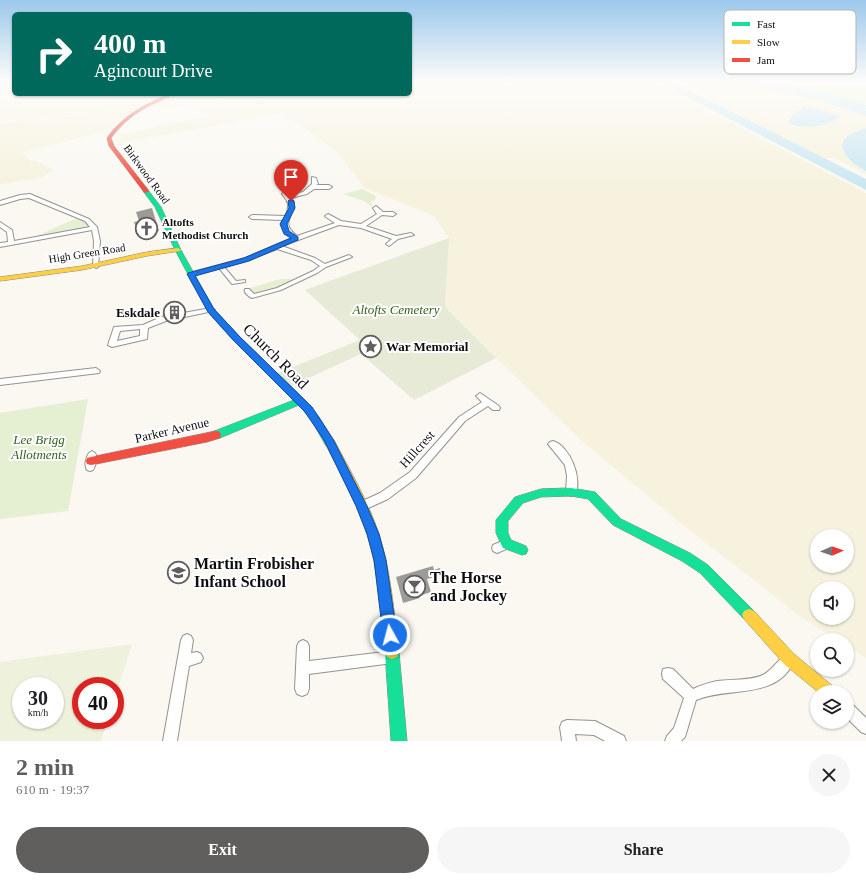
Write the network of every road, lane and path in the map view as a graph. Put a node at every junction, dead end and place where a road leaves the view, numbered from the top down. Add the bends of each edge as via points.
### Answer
1 (127, 118) edge
2 (314, 178) dead end
3 (334, 183) dead end
4 (314, 187) junction
5 (0, 204) edge
6 (376, 208) dead end
7 (380, 214) junction
8 (393, 214) dead end
9 (328, 216) dead end
10 (252, 217) dead end
11 (287, 218) junction
12 (339, 223) junction
13 (0, 224) edge
14 (362, 226) junction
15 (95, 228) junction
16 (411, 235) dead end
17 (296, 238) junction
18 (396, 238) junction
19 (11, 242) junction
20 (389, 244) dead end
21 (0, 245) edge
22 (278, 247) junction
23 (178, 250) junction
24 (348, 257) dead end
25 (96, 266) junction
26 (324, 266) junction
27 (221, 267) junction
28 (191, 274) junction
29 (0, 279) edge
30 (243, 281) dead end
31 (247, 290) dead end
32 (211, 310) junction
33 (144, 327) dead end
34 (96, 371) dead end
35 (0, 382) edge
36 (480, 396) dead end
37 (301, 401) junction
38 (488, 402) junction
39 (496, 408) dead end
40 (553, 444) dead end
41 (91, 461) dead end
42 (571, 492) junction
43 (362, 506) junction
44 (522, 550) dead end
45 (187, 640) dead end
46 (303, 646) dead end
47 (392, 657) junction
48 (789, 659) junction
49 (302, 668) junction
50 (668, 674) dead end
51 (821, 685) edge
52 (302, 689) dead end
53 (691, 696) junction
54 (854, 716) edge
55 (866, 727) edge
56 (170, 741) edge
57 (399, 741) edge
58 (569, 741) edge
59 (620, 741) edge
60 (672, 741) edge

1 - 23 street, Birkwood Road via 113,131 110,138 112,146 158,207
2 - 4 street
3 - 4 street via 330,189
4 - 11 street via 305,193 287,196 292,208
5 - 15 street via 30,196 87,220
6 - 7 street
7 - 8 street
7 - 14 street
9 - 12 street
10 - 11 street via 262,220
11 - 17 street via 284,224 286,232
12 - 14 street
12 - 17 street
13 - 19 street via 10,231
14 - 18 street
15 - 19 street
15 - 25 street
16 - 18 street
17 - 22 street
18 - 20 street
19 - 21 street
22 - 26 street via 313,259
22 - 27 street
23 - 25 street, High Green Road via 147,254
23 - 28 street, Church Road
24 - 26 street
25 - 29 street, High Green Road
26 - 31 street via 279,289 252,296
27 - 28 street
27 - 30 street via 234,284
28 - 32 street, Church Road
32 - 33 street via 159,321
32 - 37 street, Church Road
34 - 35 street
36 - 38 street
37 - 41 street, Parker Avenue via 207,438
37 - 43 street, Church Road via 328,439
38 - 39 street
38 - 43 street, Hillcrest via 462,419 413,475 384,496
40 - 42 street via 564,450 573,475
42 - 44 street via 541,493 519,500 502,520 502,546
42 - 48 street via 591,495 618,522 686,556 704,569
43 - 47 street, Church Road via 380,560
45 - 56 street via 190,659
46 - 49 street
47 - 49 street
47 - 57 street, Church Road
48 - 51 street
48 - 53 street via 784,667 762,682 749,686 708,689
49 - 52 street
50 - 53 street
53 - 60 street via 680,732
54 - 55 street
58 - 59 street via 567,727 595,728

